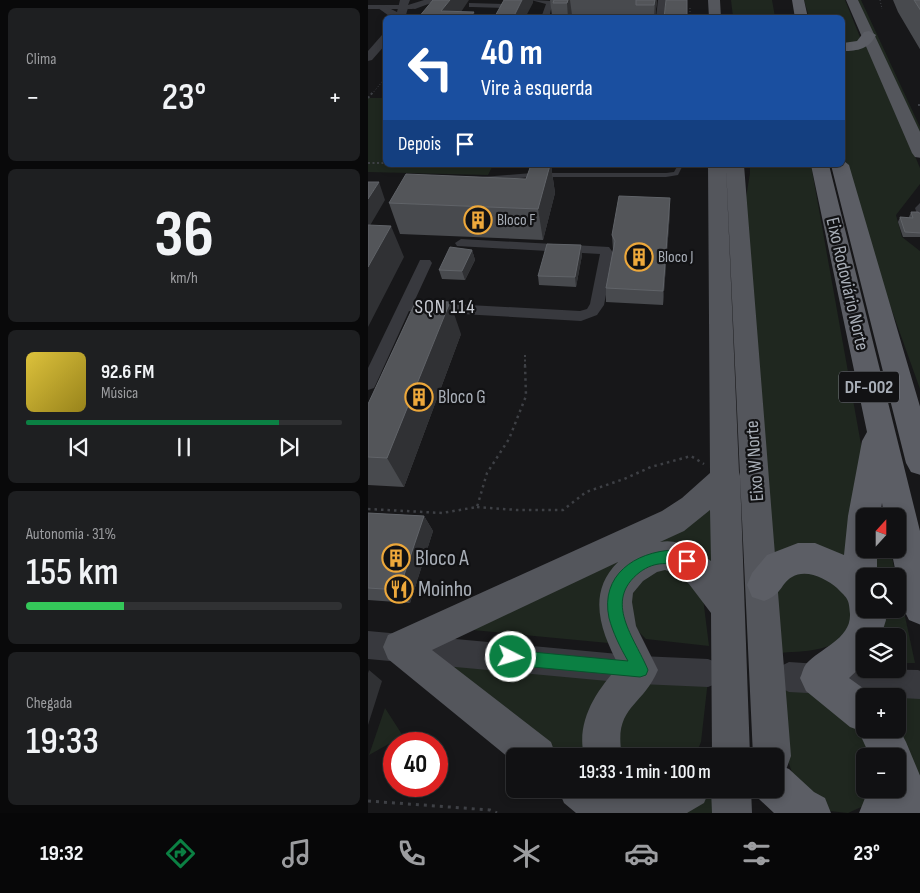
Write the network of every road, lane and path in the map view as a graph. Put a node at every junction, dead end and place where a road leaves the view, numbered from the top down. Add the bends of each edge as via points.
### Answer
1 (434, 0) edge
2 (534, 0) edge
3 (662, 0) edge
4 (714, 0) edge
5 (798, 0) edge
6 (852, 0) edge
7 (865, 0) edge
8 (880, 0) edge
9 (472, 6) edge
10 (504, 6) edge
11 (406, 7) edge
12 (376, 8) edge
13 (690, 8) dead end
14 (882, 9) dead end
15 (545, 15) edge
16 (660, 15) edge
17 (690, 15) edge
18 (715, 15) edge
19 (801, 15) edge
20 (876, 36) junction
21 (383, 40) edge
22 (845, 46) edge
23 (368, 58) edge
24 (383, 79) edge
25 (368, 98) edge
26 (920, 153) edge
27 (368, 163) edge
28 (383, 163) edge
29 (680, 167) edge
30 (717, 167) edge
31 (735, 167) edge
32 (820, 167) edge
33 (841, 167) edge
34 (471, 180) edge
35 (920, 204) edge
36 (920, 216) edge
37 (461, 244) dead end
38 (425, 263) dead end
39 (405, 306) junction
40 (525, 355) dead end
41 (368, 384) edge
42 (878, 427) junction
43 (919, 452) edge
44 (726, 476) junction
45 (478, 507) junction
46 (865, 508) edge
47 (368, 509) edge
48 (764, 584) junction
49 (856, 588) edge
50 (920, 608) edge
51 (728, 610) junction
52 (866, 618) edge
53 (384, 646) edge
54 (640, 670) junction
55 (708, 673) dead end
56 (804, 678) junction
57 (918, 685) dead end
58 (856, 708) edge
59 (726, 747) edge
60 (526, 748) edge
61 (602, 748) edge
62 (772, 748) edge
63 (784, 793) edge
64 (589, 798) edge
65 (627, 798) edge
66 (672, 798) edge
67 (731, 798) edge
68 (774, 798) edge
69 (368, 801) edge
70 (497, 813) edge
71 (608, 813) edge
72 (732, 813) edge
73 (775, 813) edge
74 (810, 813) edge

1 - 11 street
2 - 15 street via 550,3
3 - 16 street
4 - 18 main road
5 - 19 highway
6 - 20 main road
7 - 20 main road
8 - 14 path
9 - 10 street via 485,9
11 - 12 street
11 - 12 street
13 - 17 path
20 - 22 highway via 862,44
20 - 26 main road
21 - 23 street
24 - 25 path
27 - 28 path
29 - 34 lane via 676,174 666,175 532,175
30 - 44 main road, Eixo W Norte
31 - 48 main road, Eixo W Norte
32 - 42 highway, Eixo Rodoviário Norte / DF-002
33 - 43 highway, Eixo Rodoviário Norte / DF-002
35 - 36 lane
37 - 39 street via 604,250 608,254 597,306 581,316
38 - 39 street
39 - 41 street
40 - 45 path via 526,396 509,439 488,473
42 - 46 highway
42 - 50 highway, Eixo Rodoviário Norte / DF-002
44 - 45 path via 691,456 651,467 586,492 564,510
44 - 51 main road, Eixo W Norte
44 - 53 main road via 673,521
45 - 47 path via 442,513
48 - 49 highway via 779,566 798,559 815,559 844,572
48 - 62 main road, Eixo W Norte
51 - 54 main road via 702,572 687,561 673,556 644,561 619,584 615,602 621,633
51 - 59 main road, Eixo W Norte
52 - 56 highway via 863,637 843,658
53 - 54 street
53 - 60 main road
54 - 55 street
54 - 61 main road via 608,707 600,739
56 - 57 street
56 - 58 highway
63 - 74 highway
64 - 71 main road
65 - 66 main road via 642,802
67 - 72 main road
68 - 73 main road
69 - 70 path

